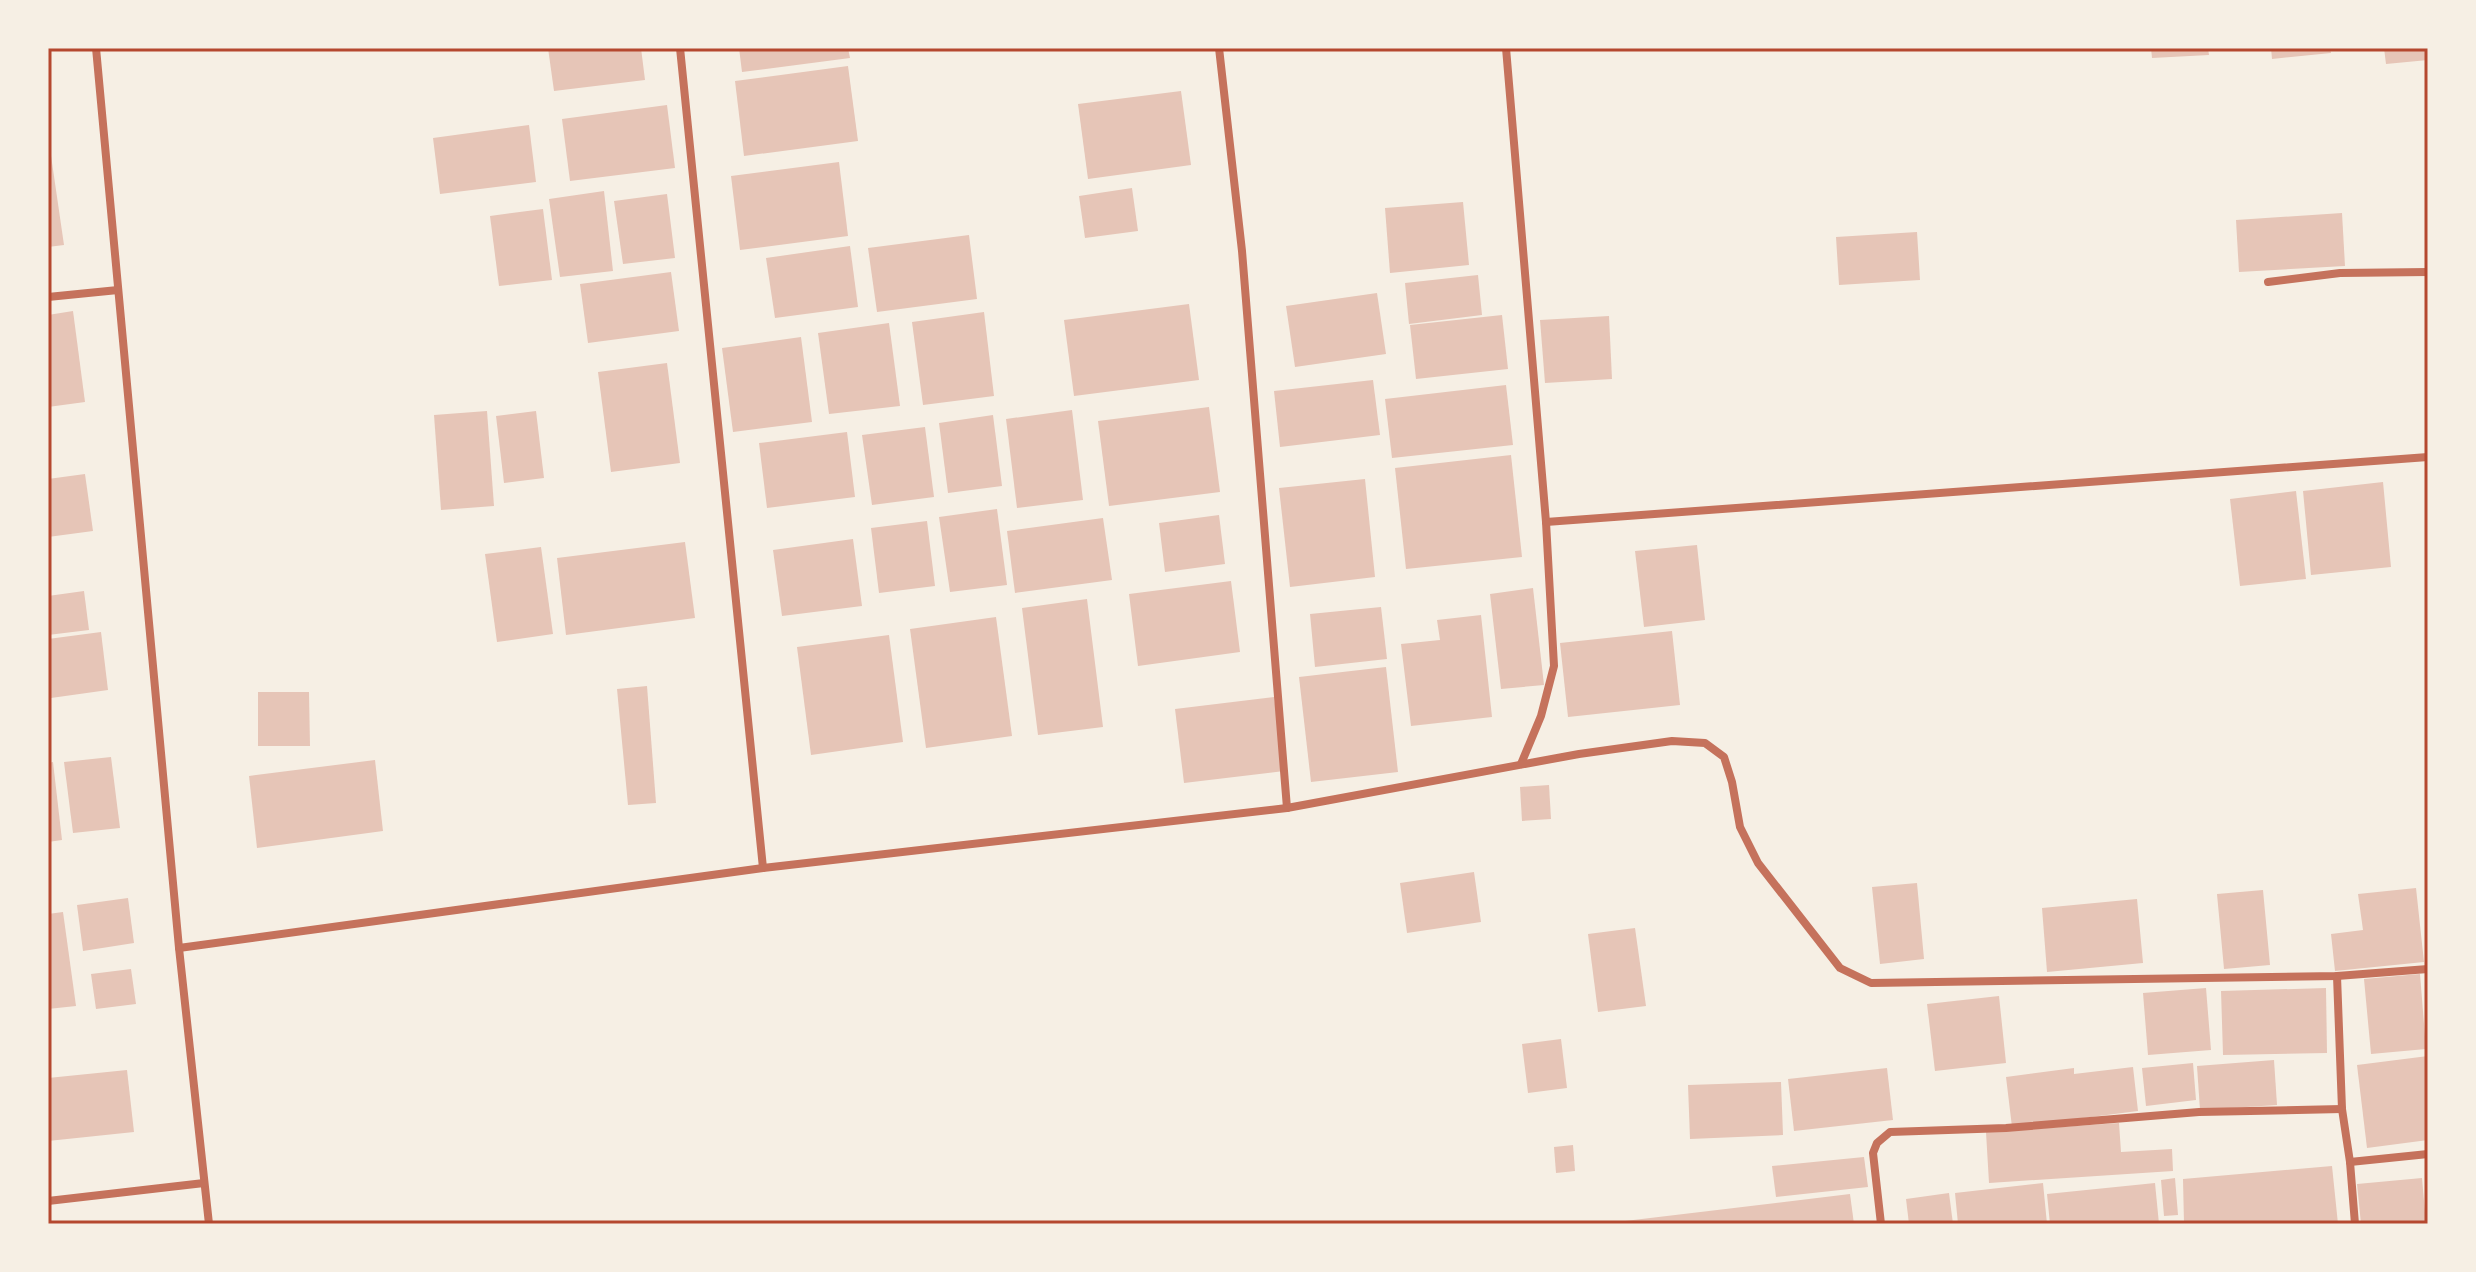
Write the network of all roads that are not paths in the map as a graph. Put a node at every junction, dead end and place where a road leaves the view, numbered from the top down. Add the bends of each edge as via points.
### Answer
1 (96, 48) edge
2 (680, 48) edge
3 (1219, 48) edge
4 (1506, 48) edge
5 (2428, 272) edge
6 (2268, 282) dead end
7 (118, 290) junction
8 (48, 297) edge
9 (2428, 457) edge
10 (1546, 522) junction
11 (1521, 764) junction
12 (1287, 808) junction
13 (763, 868) junction
14 (179, 948) junction
15 (2428, 969) edge
16 (2337, 976) junction
17 (2342, 1109) junction
18 (2428, 1154) edge
19 (2350, 1162) junction
20 (204, 1183) junction
21 (48, 1201) edge
22 (209, 1224) edge
23 (1881, 1224) edge
24 (2355, 1224) edge

1 - 7 street
2 - 13 street
3 - 12 street via 1242,251
4 - 10 street
5 - 6 street via 2340,273
7 - 8 street
7 - 14 street
9 - 10 street
10 - 11 street via 1554,666
11 - 12 street
11 - 16 street via 1672,741 1705,743 1724,757 1740,827 1758,863 1840,968 1871,983
12 - 13 street
13 - 14 street
14 - 20 street
15 - 16 street
16 - 17 street
17 - 19 street
17 - 23 street via 2199,1112 1890,1132 1873,1153
18 - 19 street
19 - 24 street
20 - 21 street
20 - 22 street

